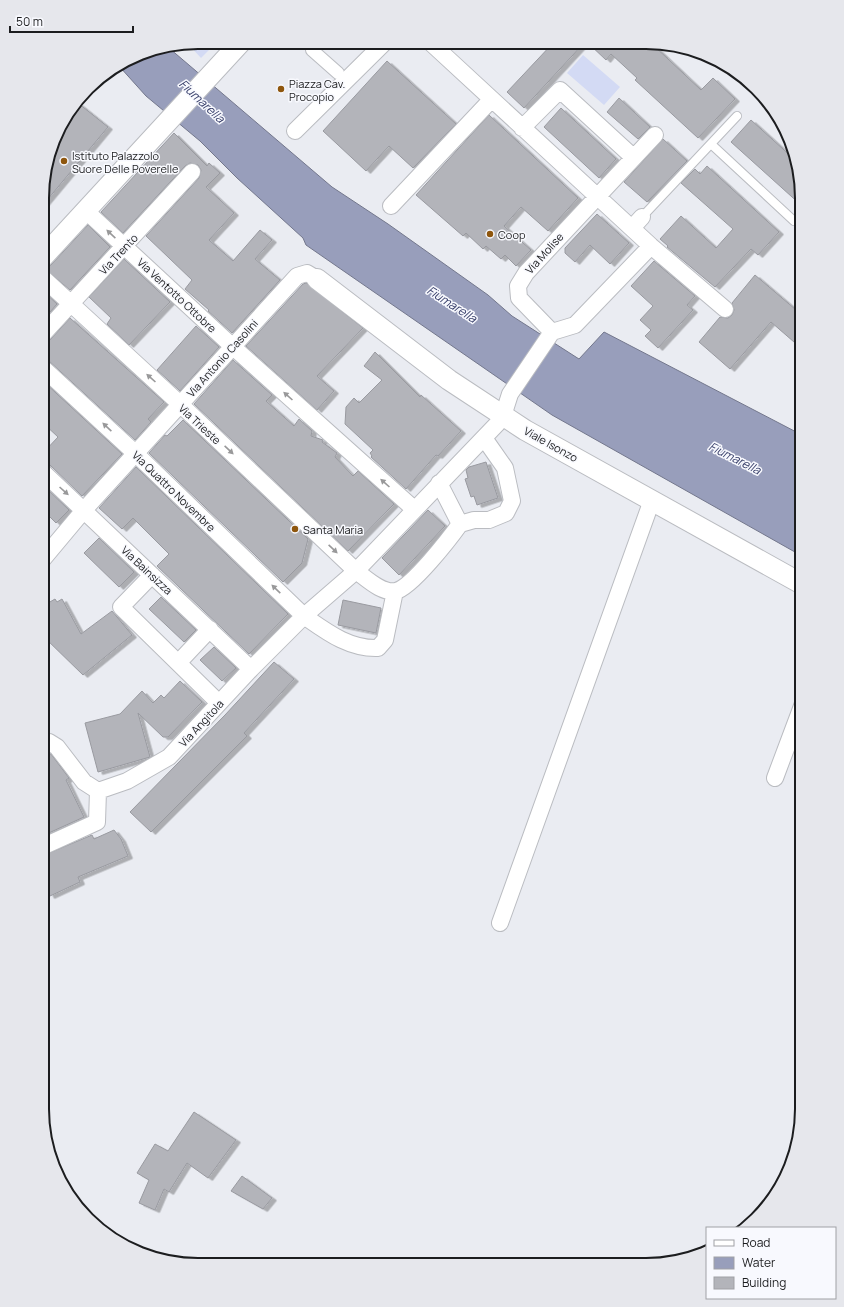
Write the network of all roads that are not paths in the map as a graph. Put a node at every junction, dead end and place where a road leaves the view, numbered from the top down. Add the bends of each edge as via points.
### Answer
1 (236, 49) edge
2 (313, 49) edge
3 (375, 49) edge
4 (437, 49) edge
5 (342, 76) junction
6 (491, 100) junction
7 (737, 116) dead end
8 (522, 128) junction
9 (295, 131) dead end
10 (655, 135) dead end
11 (711, 144) junction
12 (633, 157) junction
13 (192, 172) dead end
14 (596, 196) junction
15 (391, 206) dead end
16 (86, 211) junction
17 (794, 221) dead end
18 (637, 223) junction
19 (651, 246) junction
20 (124, 247) junction
21 (49, 251) edge
22 (317, 279) joint
23 (49, 284) edge
24 (71, 304) junction
25 (726, 310) dead end
26 (49, 328) edge
27 (552, 332) junction
28 (232, 346) junction
29 (49, 374) edge
30 (180, 404) junction
31 (504, 416) junction
32 (484, 438) junction
33 (135, 453) junction
34 (49, 478) edge
35 (439, 483) junction
36 (652, 500) junction
37 (414, 509) junction
38 (84, 510) junction
39 (460, 524) junction
40 (49, 553) edge
41 (356, 571) junction
42 (152, 575) junction
43 (795, 580) edge
44 (395, 591) junction
45 (304, 616) junction
46 (210, 629) junction
47 (178, 663) junction
48 (251, 669) junction
49 (219, 703) junction
50 (795, 725) edge
51 (49, 742) edge
52 (775, 778) dead end
53 (98, 791) junction
54 (49, 844) edge
55 (500, 923) dead end

1 - 16 street
2 - 5 street
3 - 5 street
4 - 6 street
5 - 9 street
6 - 8 street
6 - 15 street
7 - 11 lane
8 - 12 street via 560,90
8 - 14 street
10 - 12 street, Via Molise
11 - 17 lane
11 - 18 lane
12 - 14 street, Via Molise
13 - 20 street, Via Trento
14 - 18 street
14 - 27 street, Via Molise via 526,273 518,286 519,298
20 -> 16 street, Via Ventotto Ottobre
16 - 21 street
18 - 19 street
19 - 25 street
19 - 27 street via 575,325
20 - 24 street, Via Trento
20 - 28 street, Via Ventotto Ottobre
22 - 28 street, Via Antonio Casolini via 307,273 297,276
22 - 31 street, Viale Isonzo via 449,380
23 - 24 street, Via Trieste
24 - 26 street, Via Trento
30 -> 24 street, Via Trieste
27 - 31 street via 510,394
28 - 30 street, Via Antonio Casolini
37 -> 28 street, Via Ventotto Ottobre
33 -> 29 street, Via Quattro Novembre
30 - 33 street, Via Antonio Casolini
30 -> 41 street, Via Trieste
31 - 32 street, Via Angitola
31 - 36 street, Viale Isonzo
32 - 35 street, Via Angitola
32 - 39 street via 505,468 512,501 506,513 489,520 474,520
33 - 38 street, Via Antonio Casolini
45 -> 33 street, Via Quattro Novembre
34 -> 38 street, Via Bainsizza
35 - 37 street, Via Angitola
35 - 39 street
36 - 43 street, Viale Isonzo
36 - 55 street
37 - 41 street, Via Angitola
38 - 40 street, Via Antonio Casolini
38 - 42 street, Via Bainsizza
39 - 44 street via 449,540 411,580
41 - 44 street, Via Trieste via 379,588
41 - 45 street, Via Angitola
42 - 46 street, Via Bainsizza
42 - 47 street via 121,607
44 - 45 street, Via Quattro Novembre via 385,640 378,648 365,648 333,637
45 - 48 street, Via Angitola
46 - 47 street
46 - 48 street, Via Bainsizza
47 - 49 street
48 - 49 street, Via Angitola
49 - 53 street, Via Angitola via 169,757 127,781
50 - 52 street
51 - 53 street via 57,747 84,782
53 - 54 street via 97,822

